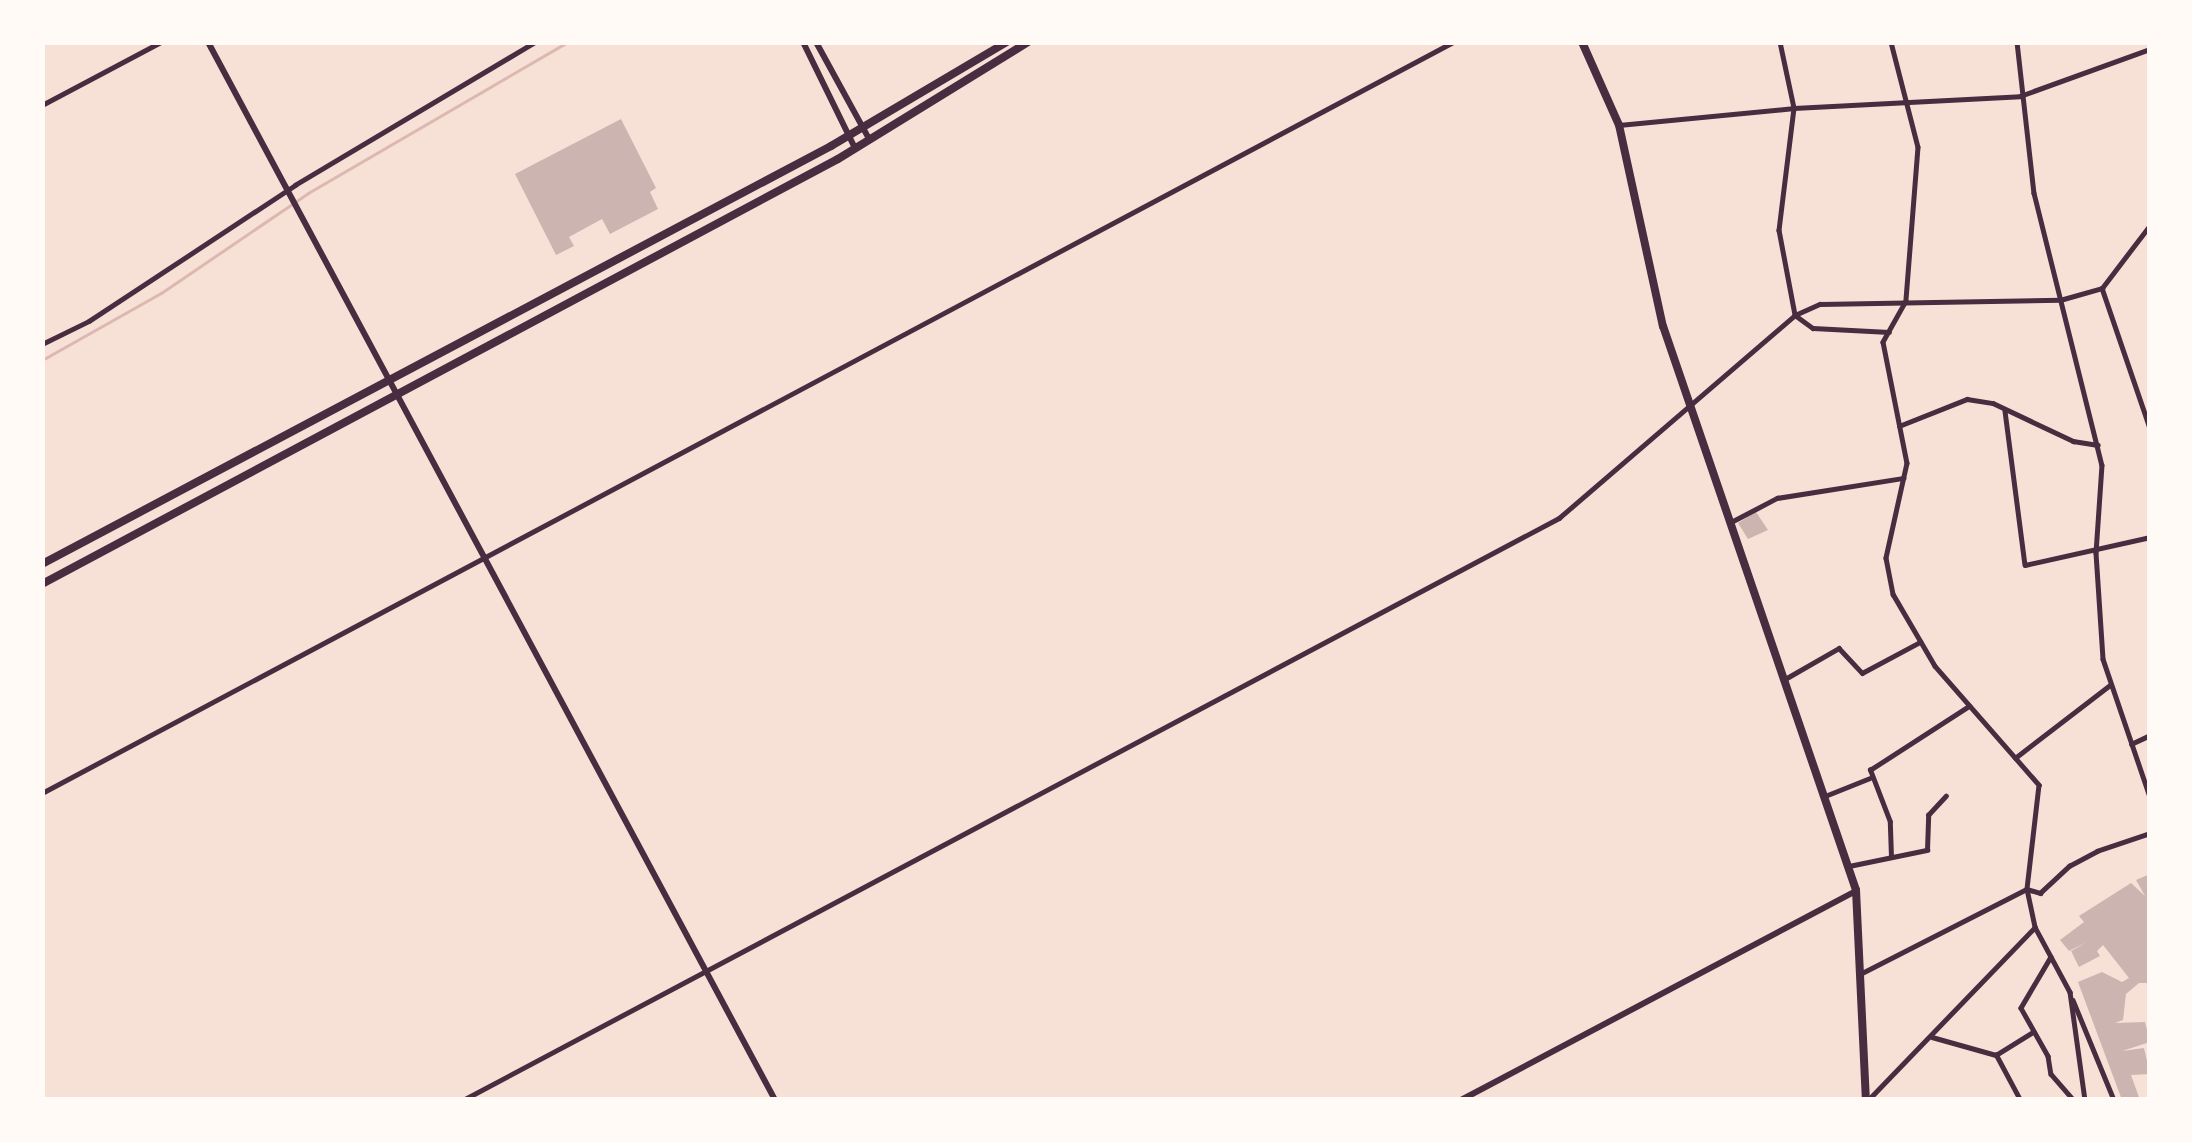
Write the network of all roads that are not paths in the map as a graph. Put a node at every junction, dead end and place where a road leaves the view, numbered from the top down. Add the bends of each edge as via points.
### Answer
1 (161, 42) edge
2 (208, 42) edge
3 (535, 42) edge
4 (803, 42) edge
5 (816, 42) edge
6 (1007, 42) edge
7 (1028, 42) edge
8 (1454, 42) edge
9 (1582, 42) edge
10 (1780, 42) edge
11 (1891, 42) edge
12 (2017, 42) edge
13 (2150, 49) edge
14 (2020, 96) junction
15 (1904, 100) junction
16 (42, 105) edge
17 (1794, 108) junction
18 (1619, 125) junction
19 (862, 127) junction
20 (850, 135) junction
21 (869, 139) junction
22 (855, 148) junction
23 (287, 191) junction
24 (2150, 225) edge
25 (2102, 288) junction
26 (2060, 300) junction
27 (1906, 301) junction
28 (1795, 315) junction
29 (1889, 332) junction
30 (42, 344) edge
31 (391, 381) junction
32 (398, 394) junction
33 (1692, 406) junction
34 (2005, 411) junction
35 (1899, 425) junction
36 (2150, 428) edge
37 (2098, 445) junction
38 (1903, 478) junction
39 (1731, 522) junction
40 (2150, 537) edge
41 (2096, 553) junction
42 (484, 557) junction
43 (42, 564) edge
44 (42, 584) edge
45 (1921, 642) junction
46 (1785, 680) junction
47 (2111, 684) junction
48 (1969, 706) junction
49 (2150, 735) edge
50 (2131, 743) junction
51 (2015, 758) junction
52 (1872, 778) junction
53 (42, 793) edge
54 (1825, 796) junction
55 (1946, 796) dead end
56 (2150, 797) edge
57 (2150, 833) edge
58 (1891, 857) junction
59 (1849, 866) junction
60 (2027, 889) junction
61 (1856, 890) junction
62 (2035, 927) junction
63 (2051, 957) junction
64 (704, 971) junction
65 (1859, 975) junction
66 (2070, 992) junction
67 (2034, 1032) junction
68 (1930, 1036) junction
69 (1996, 1054) junction
70 (464, 1100) edge
71 (775, 1100) edge
72 (1461, 1100) edge
73 (1867, 1100) edge
74 (2020, 1100) edge
75 (2074, 1100) edge
76 (2085, 1100) edge
77 (2114, 1100) edge

1 - 16 street
2 - 23 street
3 - 23 street
4 - 20 street
5 - 19 street
6 - 19 main road
7 - 21 main road
8 - 42 street
9 - 18 main road
10 - 17 street
11 - 15 street
12 - 14 street
13 - 14 street
14 - 15 street
14 - 26 street
15 - 17 street
15 - 27 street via 1918,147
17 - 18 street
17 - 28 street via 1779,230
18 - 33 main road via 1663,326
19 - 20 main road
19 - 21 street
20 - 22 street
20 - 31 main road
21 - 22 main road
22 - 32 main road
23 - 30 street
23 - 31 street
24 - 25 street
25 - 26 street
25 - 36 street
26 - 27 street
26 - 37 street
27 - 28 street via 1820,304
27 - 29 street
28 - 29 street via 1813,328
28 - 33 street
29 - 35 street via 1883,342
31 - 32 street
31 - 43 main road
32 - 42 street
32 - 44 main road
33 - 39 main road
33 - 64 street via 1559,518
34 - 35 street via 1967,399
34 - 37 street
34 - 41 street via 2025,565
35 - 38 street
37 - 41 street
38 - 39 street via 1777,498
38 - 45 street via 1886,558 1893,594
39 - 46 main road
40 - 41 street
41 - 47 street
42 - 53 street
42 - 64 street
45 - 46 street via 1862,674 1839,648
45 - 48 street
46 - 54 main road
47 - 50 street
47 - 51 street
48 - 51 street
48 - 52 street via 1870,770
49 - 50 street
50 - 56 street
51 - 60 street via 2039,785
52 - 54 street
52 - 58 street via 1890,822
54 - 59 main road
55 - 58 street via 1928,815 1927,850
57 - 60 street via 2068,866 2040,893
58 - 59 street
59 - 61 main road
60 - 62 street
60 - 65 street
61 - 65 main road
61 - 72 street
62 - 63 street
62 - 68 street
63 - 66 street
63 - 67 street via 2020,1008
64 - 70 street
64 - 71 street
65 - 73 main road
66 - 76 street
66 - 77 street
67 - 69 street
67 - 75 street via 2051,1074
68 - 69 street
68 - 73 street
69 - 74 street

